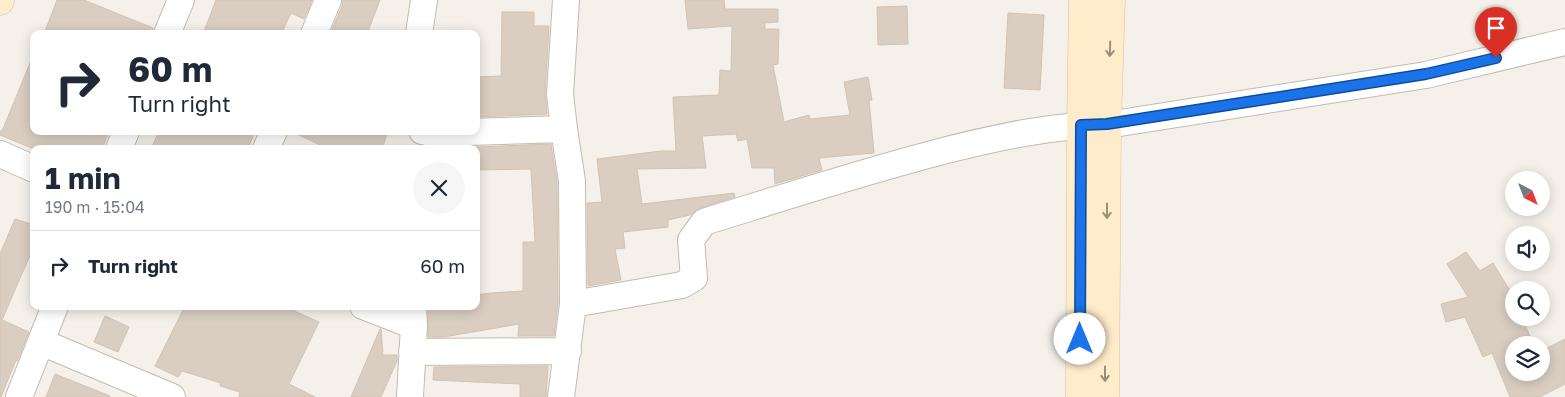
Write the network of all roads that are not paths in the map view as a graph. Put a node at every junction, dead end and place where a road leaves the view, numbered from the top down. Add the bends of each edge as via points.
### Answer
1 (181, 0) edge
2 (328, 0) edge
3 (424, 0) edge
4 (566, 0) edge
5 (1083, 0) edge
6 (1111, 0) edge
7 (169, 30) edge
8 (316, 30) edge
9 (420, 30) edge
10 (1565, 42) edge
11 (1094, 125) junction
12 (564, 129) junction
13 (480, 132) edge
14 (0, 154) edge
15 (30, 167) edge
16 (573, 304) junction
17 (53, 310) edge
18 (383, 310) edge
19 (414, 316) edge
20 (41, 342) junction
21 (412, 352) junction
22 (568, 352) junction
23 (19, 397) edge
24 (172, 397) edge
25 (410, 397) edge
26 (561, 397) edge
27 (1080, 397) edge
28 (1105, 397) edge

1 - 7 street
2 - 8 street
3 - 9 street
4 - 12 street via 560,94
5 - 11 street
6 -> 11 street
10 - 11 street via 1426,74
11 - 16 street via 998,138 898,163 704,222 691,240 694,278 682,285
11 - 27 street
11 -> 28 street
12 - 13 street
12 - 16 street via 572,181
14 - 15 street
16 - 22 street
17 - 20 street
18 - 19 street
19 - 21 street
20 - 23 street
20 - 24 street
21 - 22 street
21 - 25 street
22 - 26 street

